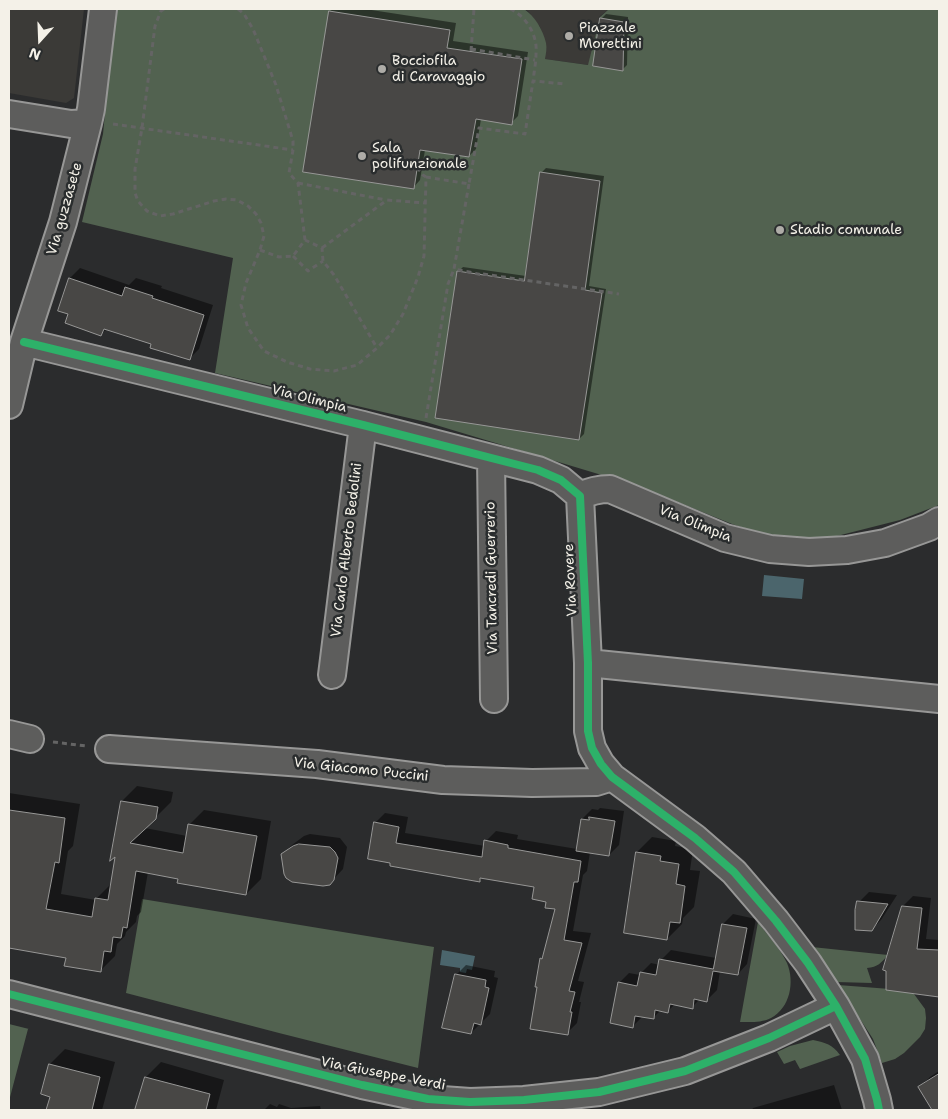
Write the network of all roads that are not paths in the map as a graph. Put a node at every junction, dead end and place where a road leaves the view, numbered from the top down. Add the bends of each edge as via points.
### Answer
1 (103, 9) edge
2 (9, 114) edge
3 (88, 123) junction
4 (24, 342) junction
5 (9, 405) edge
6 (363, 425) junction
7 (491, 458) junction
8 (580, 496) junction
9 (939, 521) edge
10 (588, 662) junction
11 (332, 675) dead end
12 (494, 699) dead end
13 (939, 699) edge
14 (109, 748) road end
15 (612, 777) junction
16 (9, 994) edge
17 (836, 1006) junction
18 (879, 1110) edge

1 - 3 street, Via guzzasete
2 - 3 street via 71,124
3 - 4 street, Via guzzasete via 63,222
4 - 5 street, Via guzzasete
4 - 6 street, Via Olimpia
6 - 7 street, Via Olimpia
6 - 11 street, Via Carlo Alberto Bedolini
7 - 8 street, Via Olimpia via 538,470 561,480
7 - 12 street, Via Tancredi Guerrerio
8 - 9 street, Via Olimpia via 610,489 725,538 770,549 809,552 885,543
8 - 10 street, Via Rovere
10 - 13 street
10 - 15 street, Via Rovere via 588,731 596,756
14 - 15 street, Via Giacomo Puccini via 317,764 443,780 532,784 596,782
15 - 17 street, Via Rovere via 695,838 734,872 803,956
16 - 17 street, Via Giuseppe Verdi via 362,1085 428,1099 470,1102 599,1092 685,1071 769,1038
17 - 18 street, Via Rovere via 865,1059

